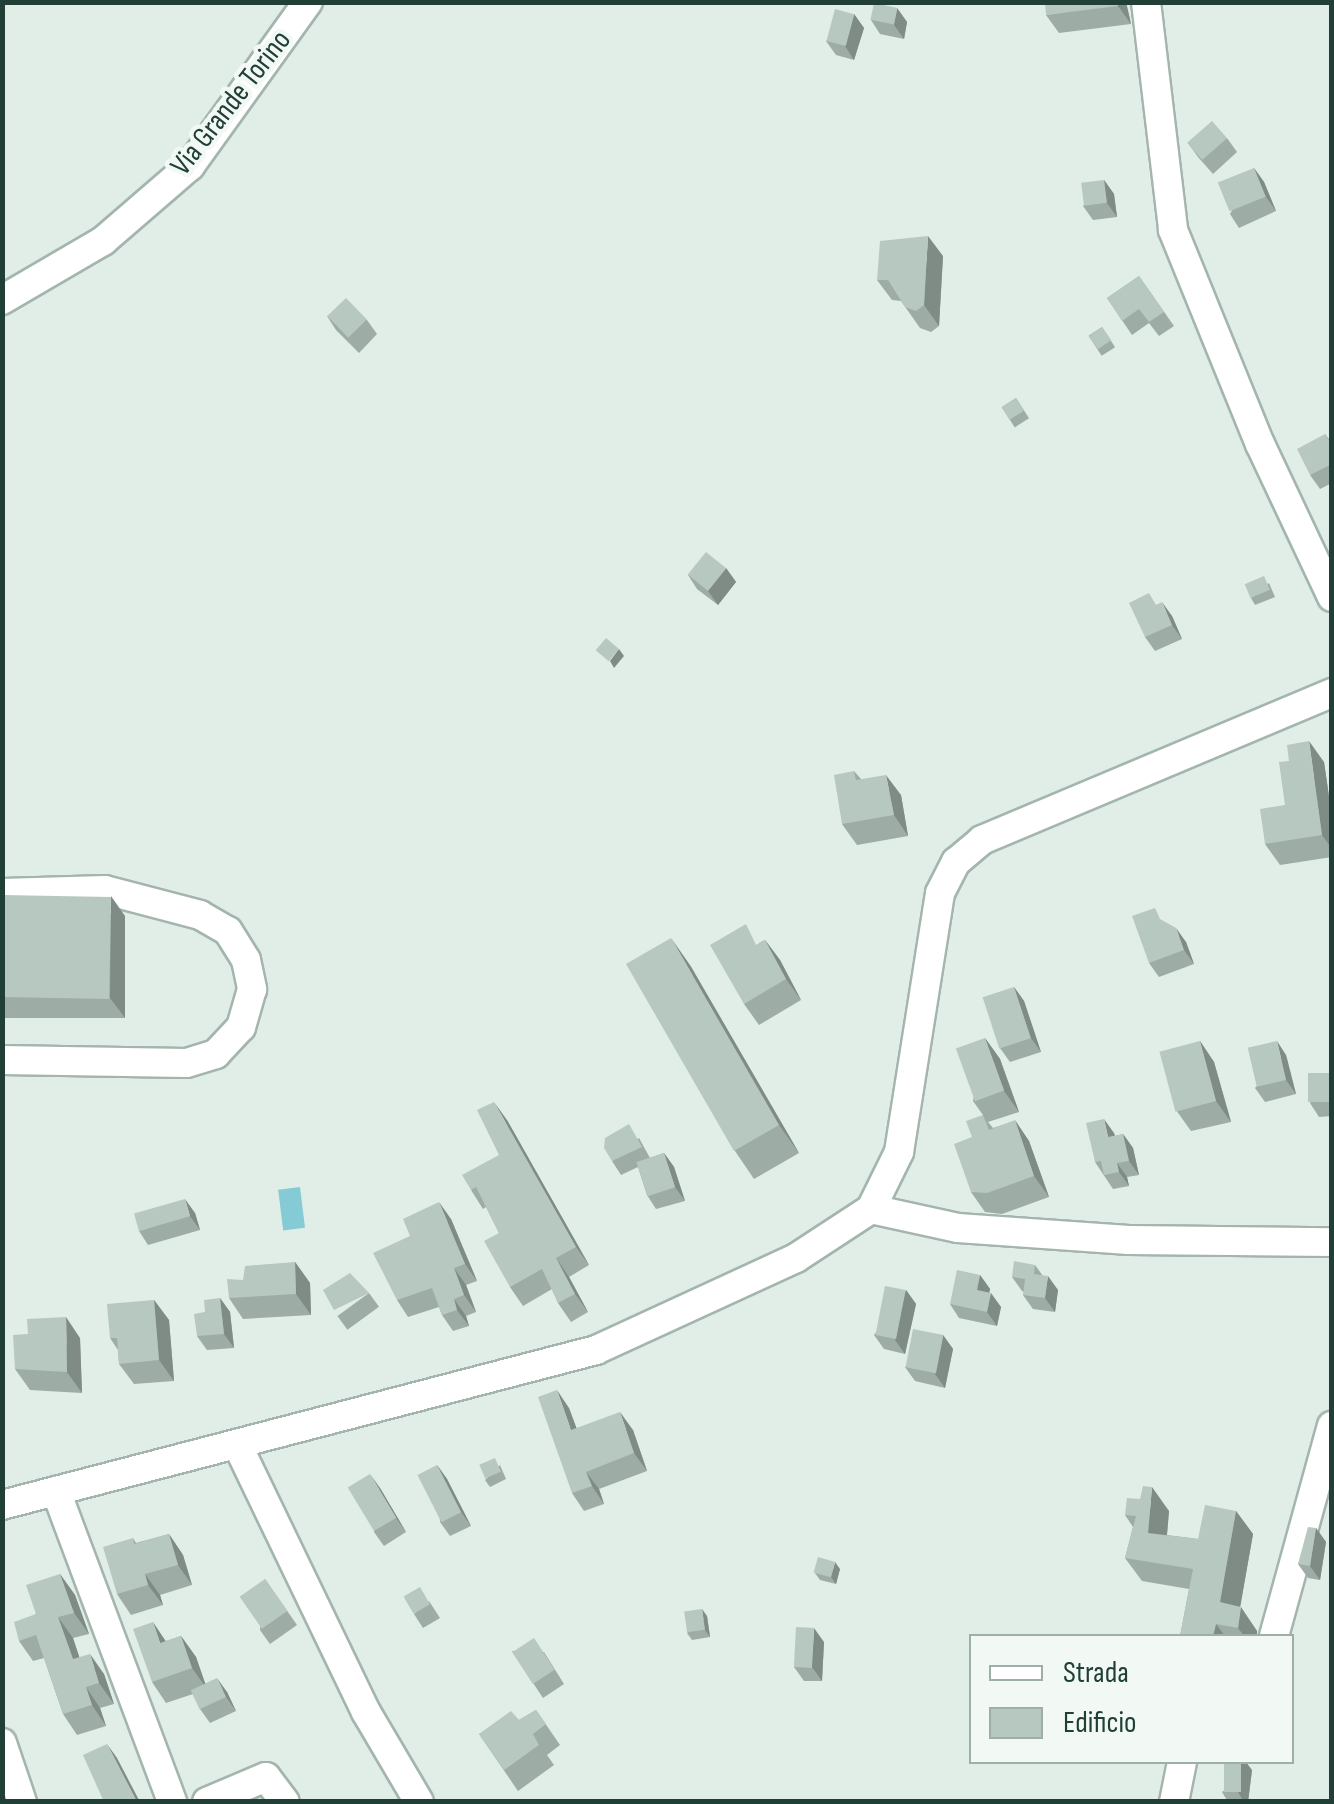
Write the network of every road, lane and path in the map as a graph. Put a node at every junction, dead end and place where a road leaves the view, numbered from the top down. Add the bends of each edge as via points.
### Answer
1 (308, 2) edge
2 (1146, 2) edge
3 (2, 300) edge
4 (1332, 597) edge
5 (1332, 692) edge
6 (2, 893) edge
7 (2, 1060) edge
8 (870, 1210) junction
9 (1332, 1242) edge
10 (1332, 1426) edge
11 (238, 1444) junction
12 (56, 1491) junction
13 (2, 1505) edge
14 (1275, 1634) edge
15 (2, 1743) edge
16 (1182, 1764) edge
17 (22, 1802) edge
18 (172, 1802) edge
19 (207, 1802) edge
20 (285, 1802) edge
21 (419, 1802) edge
22 (1174, 1802) edge

1 - 3 street, Via Grande Torino via 190,166 103,241
2 - 4 street via 1173,230 1260,444
5 - 8 street via 982,840 956,862 940,893 899,1152
6 - 7 street via 104,890 200,915 228,931 246,960 252,990 241,1028 216,1054 186,1063
8 - 9 street via 958,1228 1110,1239
8 - 11 street via 764,1274 596,1350
10 - 14 street
11 - 12 street
11 - 21 street via 366,1712
12 - 13 street
12 - 18 street
15 - 17 street
16 - 22 street
19 - 20 street via 266,1777

